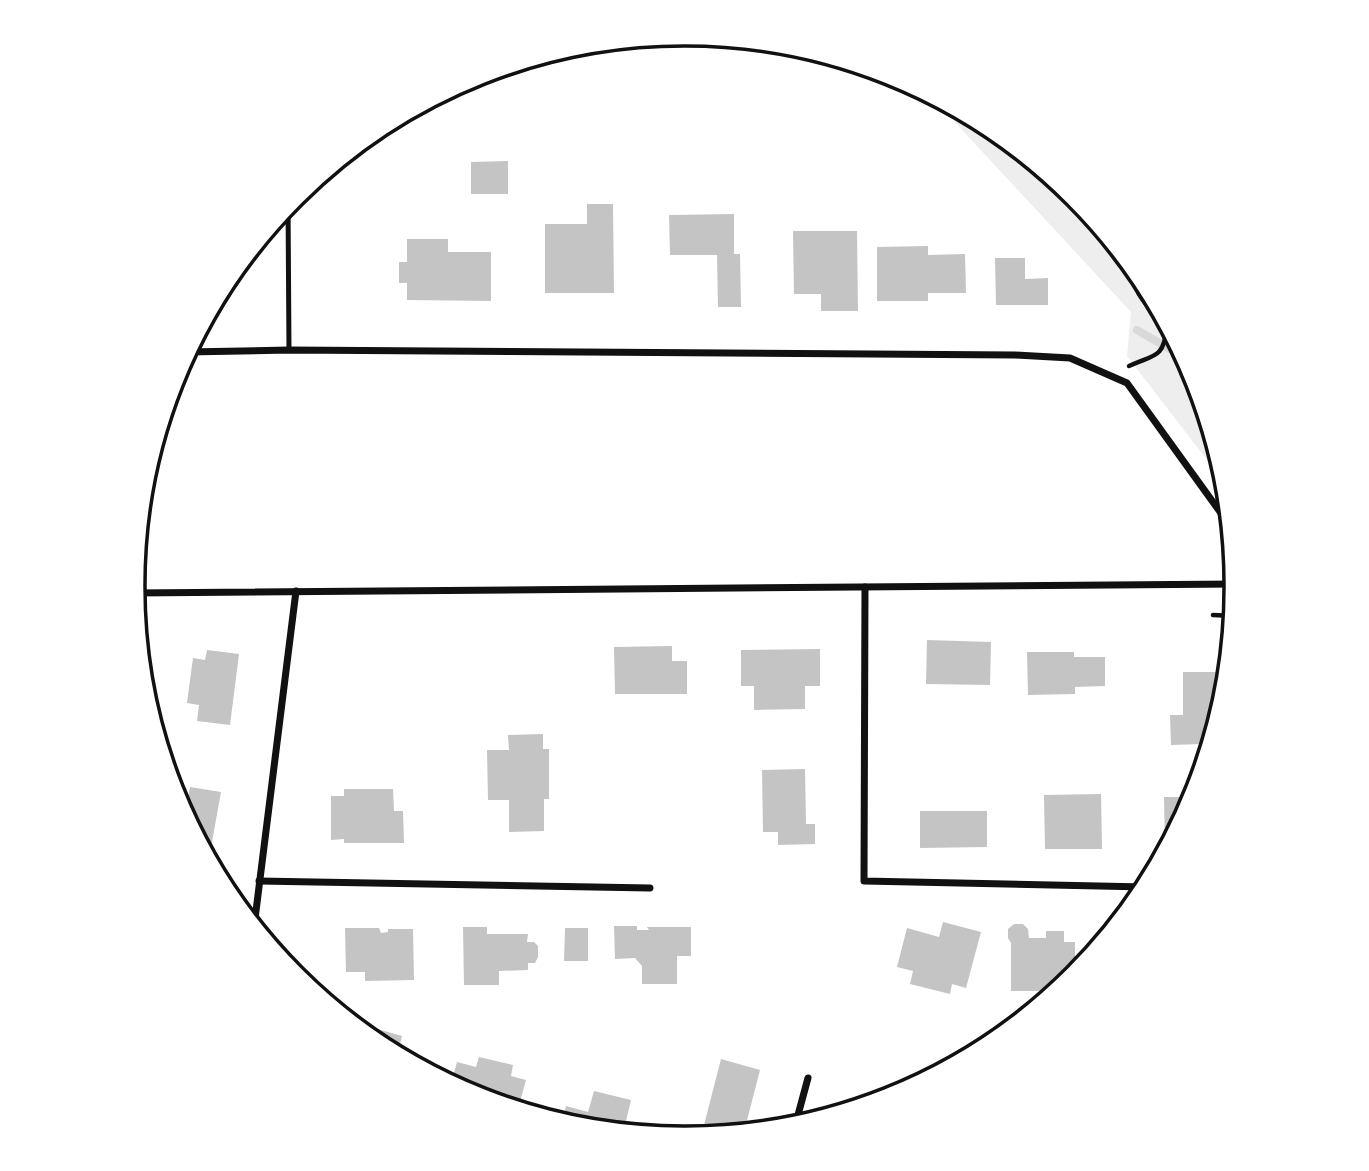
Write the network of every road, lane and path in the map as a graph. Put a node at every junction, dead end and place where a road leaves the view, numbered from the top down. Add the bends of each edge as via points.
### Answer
1 (288, 220) edge
2 (1165, 340) edge
3 (289, 350) junction
4 (198, 352) edge
5 (1109, 374) junction
6 (1219, 511) edge
7 (1224, 584) edge
8 (864, 587) junction
9 (296, 592) junction
10 (145, 593) edge
11 (1213, 615) dead end
12 (1223, 615) edge
13 (259, 881) junction
14 (1132, 887) edge
15 (650, 888) dead end
16 (255, 913) edge
17 (808, 1078) dead end
18 (799, 1113) edge

1 - 3 lane
2 - 5 path via 1160,352
3 - 4 street
3 - 5 street via 1015,355 1070,358
5 - 6 street via 1127,383
7 - 8 street
8 - 9 street
8 - 14 street via 864,881
9 - 10 street
9 - 13 street
11 - 12 path
13 - 15 street
13 - 16 street
17 - 18 street

